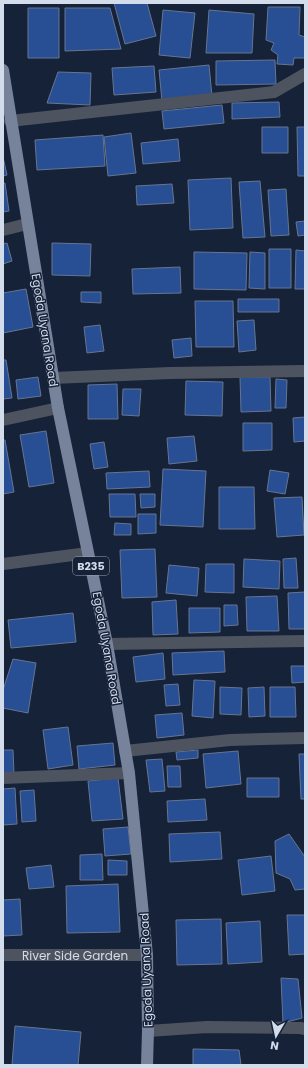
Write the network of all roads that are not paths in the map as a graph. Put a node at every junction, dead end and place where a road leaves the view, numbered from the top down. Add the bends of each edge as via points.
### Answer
1 (3, 70) edge
2 (305, 74) edge
3 (10, 120) junction
4 (27, 224) junction
5 (3, 230) edge
6 (305, 371) edge
7 (53, 378) junction
8 (58, 408) junction
9 (3, 420) edge
10 (88, 553) junction
11 (3, 564) edge
12 (305, 641) edge
13 (107, 644) junction
14 (305, 738) edge
15 (125, 751) junction
16 (129, 773) junction
17 (3, 778) edge
18 (147, 954) junction
19 (3, 955) edge
20 (305, 1029) edge
21 (148, 1031) junction
22 (147, 1065) edge

1 - 3 main road, Egoda Uyana Road / B235
2 - 3 street via 274,92
3 - 4 main road, Egoda Uyana Road / B235
4 - 5 street
4 - 7 main road, Egoda Uyana Road / B235
6 - 7 street
7 - 8 main road, Egoda Uyana Road / B235
8 - 9 street
8 - 10 main road, Egoda Uyana Road / B235
10 - 11 street
10 - 13 main road, Egoda Uyana Road / B235
12 - 13 street
13 - 15 main road, Egoda Uyana Road / B235
14 - 15 street via 230,740
15 - 16 main road, Egoda Uyana Road / B235
16 - 17 street
16 - 18 main road, Egoda Uyana Road / B235
18 - 19 street, River Side Garden
18 - 21 main road, Egoda Uyana Road / B235
20 - 21 street via 207,1027
21 - 22 main road, Egoda Uyana Road / B235

